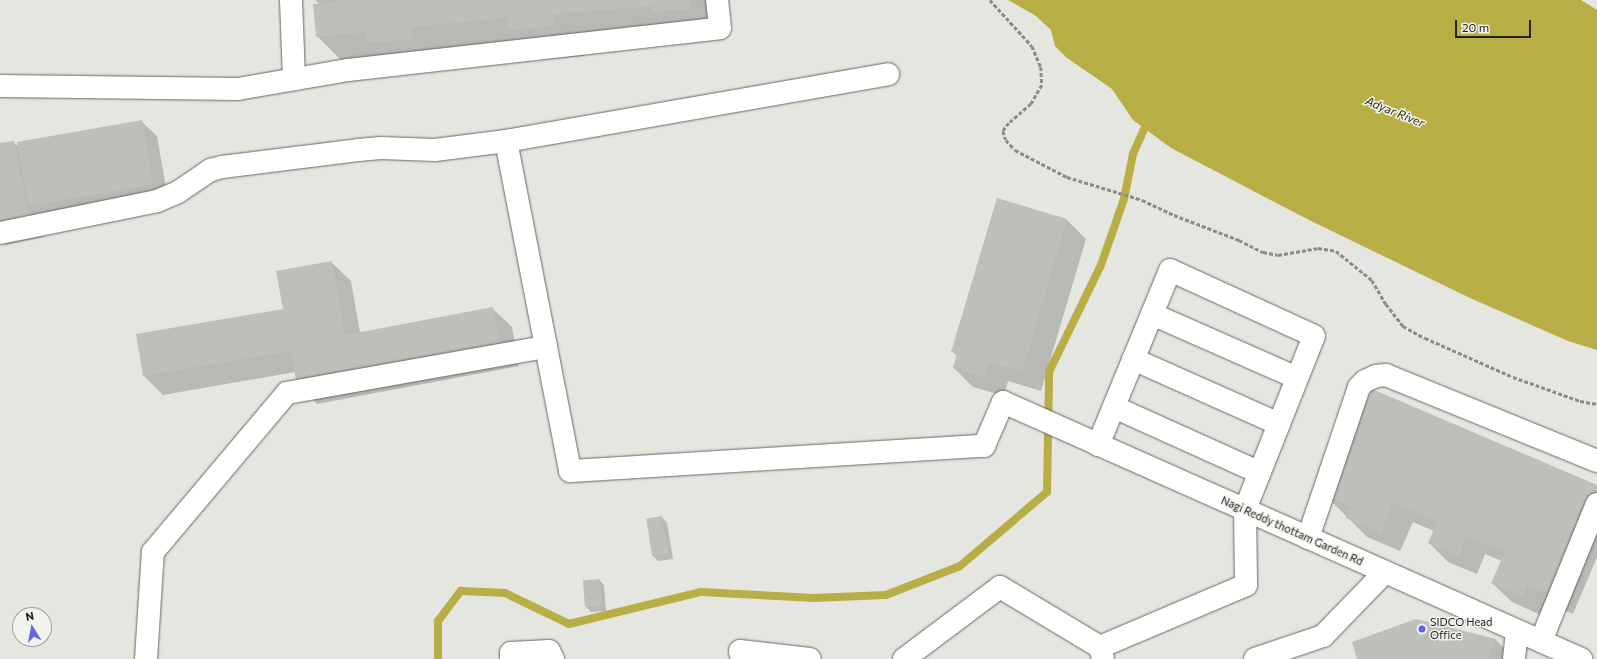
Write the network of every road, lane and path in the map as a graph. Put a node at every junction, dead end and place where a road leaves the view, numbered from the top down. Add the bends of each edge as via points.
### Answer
1 (290, 0) edge
2 (717, 0) edge
3 (990, 0) edge
4 (888, 74) dead end
5 (294, 79) junction
6 (0, 86) edge
7 (506, 141) junction
8 (0, 232) edge
9 (1152, 314) junction
10 (546, 347) junction
11 (1133, 359) junction
12 (1297, 378) junction
13 (1597, 404) edge
14 (1114, 407) junction
15 (1279, 424) junction
16 (1098, 444) junction
17 (1597, 461) edge
18 (1260, 473) junction
19 (1597, 504) edge
20 (1245, 510) junction
21 (1308, 538) junction
22 (1385, 572) junction
23 (1517, 630) junction
24 (1541, 641) junction
25 (1101, 653) edge
26 (146, 659) edge
27 (511, 659) edge
28 (553, 659) edge
29 (742, 659) edge
30 (810, 659) edge
31 (904, 659) edge
32 (1256, 659) edge
33 (1514, 659) edge
34 (1581, 659) edge

1 - 5 street
2 - 5 street via 720,28 348,70
3 - 13 path via 1032,46 1041,67 1042,85 1031,104 1008,122 1004,131 1006,140 1015,150 1067,177 1142,200 1263,252 1278,255 1318,248 1336,251 1372,280 1403,326 1513,377 1573,399
4 - 7 street
5 - 6 street via 238,89
7 - 8 street via 435,150 358,150 222,167 211,170 178,192 157,201
7 - 10 street
9 - 11 street
9 - 12 street
9 - 12 street via 1170,270 1314,336
10 - 16 street, Nagi Reddy thottam Garden Rd via 570,471 984,446 1003,402
10 - 26 street via 287,393 153,552
11 - 14 street
11 - 15 street
12 - 15 street
14 - 16 street
14 - 18 street
15 - 18 street
16 - 20 street, Nagi Reddy thottam Garden Rd
17 - 21 street via 1386,375 1376,376 1359,387
18 - 20 street
19 - 24 street
20 - 21 street, Nagi Reddy thottam Garden Rd
20 - 25 street via 1246,585
21 - 22 street, Nagi Reddy thottam Garden Rd
22 - 23 street, Nagi Reddy thottam Garden Rd
22 - 32 street via 1323,636
23 - 24 street, Nagi Reddy thottam Garden Rd
23 - 33 street
24 - 34 street, Nagi Reddy thottam Garden Rd
25 - 31 street via 1000,587
27 - 28 street via 511,652 549,651
29 - 30 street via 740,651

